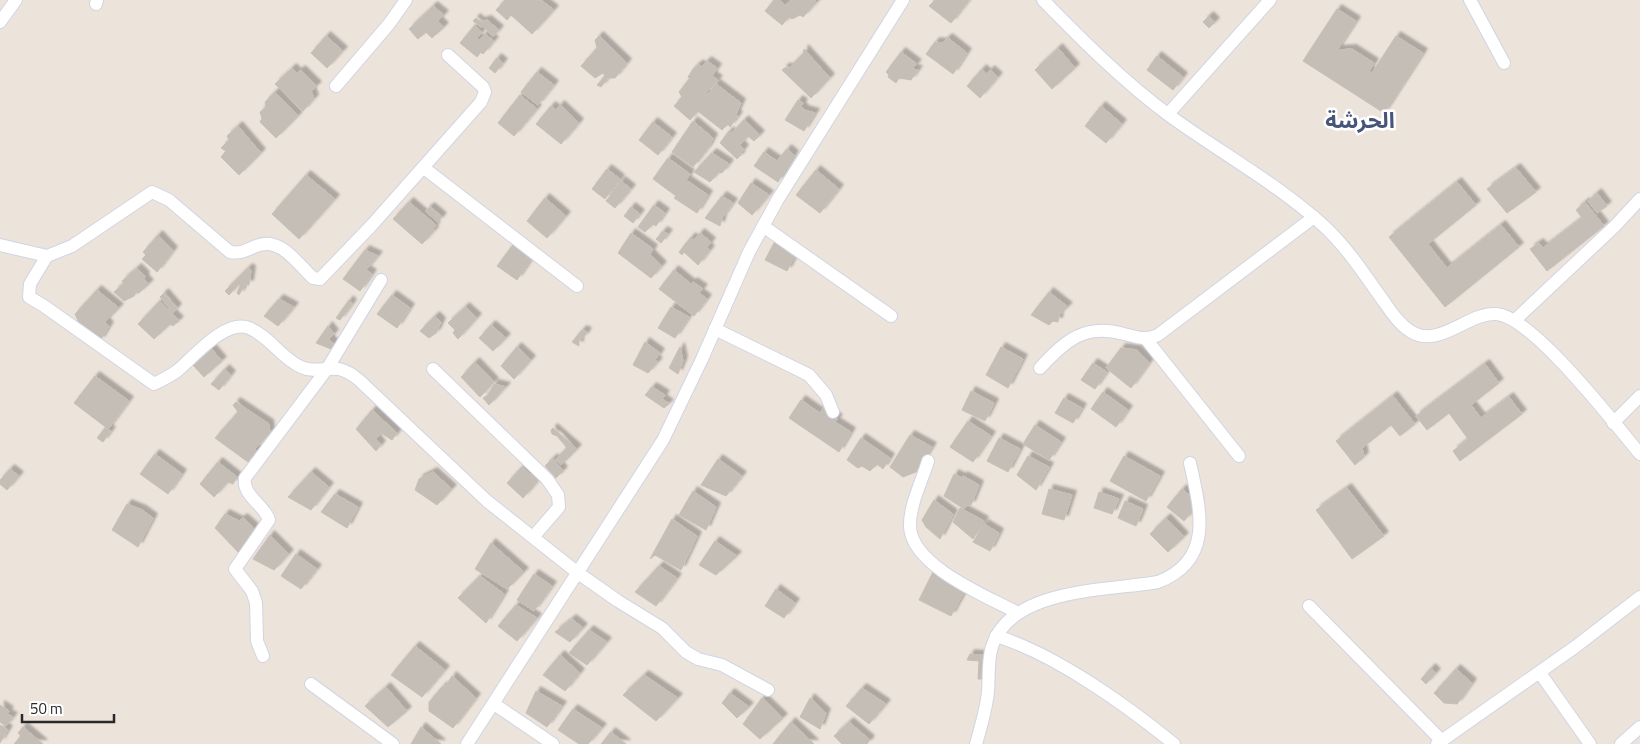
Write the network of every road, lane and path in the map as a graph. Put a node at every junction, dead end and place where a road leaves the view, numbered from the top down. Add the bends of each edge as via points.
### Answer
1 (16, 0) edge
2 (406, 0) edge
3 (903, 0) edge
4 (1043, 0) edge
5 (1270, 0) edge
6 (1470, 0) edge
7 (0, 22) edge
8 (448, 55) dead end
9 (1504, 63) dead end
10 (336, 86) dead end
11 (1168, 114) junction
12 (424, 168) junction
13 (1640, 199) edge
14 (1314, 218) junction
15 (763, 226) junction
16 (0, 245) edge
17 (47, 256) junction
18 (381, 280) dead end
19 (577, 286) dead end
20 (890, 316) dead end
21 (1515, 320) junction
22 (715, 329) junction
23 (1146, 339) junction
24 (1040, 368) dead end
25 (327, 369) junction
26 (433, 369) dead end
27 (1640, 396) edge
28 (833, 412) dead end
29 (1614, 423) junction
30 (1640, 454) edge
31 (1239, 456) dead end
32 (928, 461) dead end
33 (1190, 463) dead end
34 (534, 536) junction
35 (578, 573) junction
36 (1640, 597) edge
37 (1310, 606) dead end
38 (1016, 612) junction
39 (996, 636) junction
40 (263, 656) dead end
41 (1540, 673) junction
42 (311, 684) dead end
43 (768, 690) dead end
44 (494, 704) junction
45 (1640, 728) edge
46 (1440, 742) edge
47 (393, 744) edge
48 (467, 744) edge
49 (553, 744) edge
50 (976, 744) edge
51 (1174, 744) edge
52 (1590, 744) edge
53 (1621, 744) edge

1 - 7 street
2 - 10 street
3 - 15 street
4 - 11 street via 1102,58
5 - 11 street
6 - 9 street
8 - 12 street via 480,83 484,97
11 - 14 street
12 - 17 street via 320,279 313,278 280,246 261,244 240,253 230,252 170,200 152,192 72,246
12 - 19 street
13 - 21 street
14 - 21 street via 1341,244 1397,319 1413,333 1434,336 1485,315 1496,314
14 - 23 street via 1168,328
15 - 20 street
15 - 22 street
16 - 17 street
17 - 25 street via 30,284 29,297 154,384 176,371 228,329 241,325 251,328 300,367 311,371
18 - 25 street
21 - 29 street via 1545,346
22 - 28 street via 809,375 826,396
22 - 35 street via 663,440
23 - 24 street via 1109,331 1083,333 1056,350
23 - 31 street
25 - 34 street via 338,369 359,380 487,501
25 - 40 street via 244,484 269,520 235,569 252,591 256,603 257,641
26 - 34 street via 547,479 558,495 559,507
27 - 29 street
29 - 30 street
32 - 38 street via 910,524 914,542 946,574
33 - 38 street via 1201,524 1195,547 1178,572 1158,582 1080,592
34 - 35 street
35 - 43 street via 662,628 686,652 698,659 722,665
35 - 44 street
36 - 41 street
37 - 46 street
38 - 39 street
39 - 50 street via 990,655 988,693
39 - 51 street via 1023,645 1081,678
41 - 46 street
41 - 52 street
42 - 47 street
44 - 48 street
44 - 49 street
45 - 53 street

